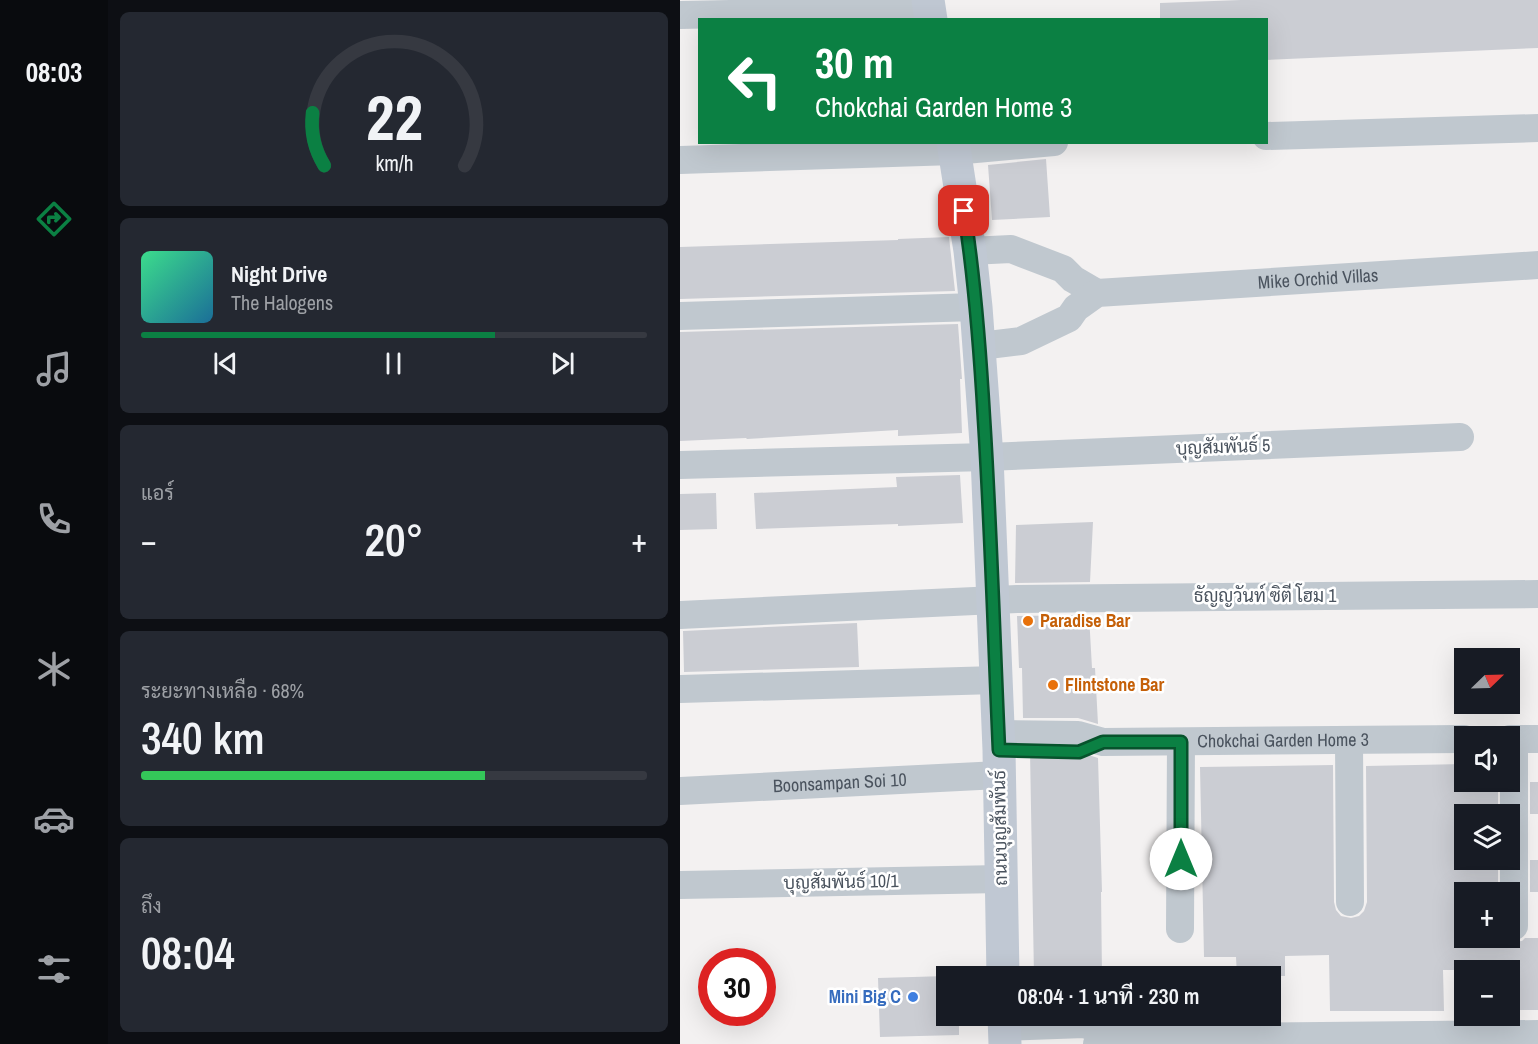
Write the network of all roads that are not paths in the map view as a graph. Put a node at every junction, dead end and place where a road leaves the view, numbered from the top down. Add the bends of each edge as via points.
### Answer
1 (929, 10) edge
2 (680, 15) edge
3 (1538, 128) edge
4 (1268, 136) edge
5 (1014, 144) edge
6 (954, 147) edge
7 (680, 160) edge
8 (970, 251) junction
9 (1538, 265) edge
10 (1097, 293) junction
11 (976, 307) junction
12 (680, 316) edge
13 (980, 346) junction
14 (1460, 437) dead end
15 (987, 457) junction
16 (680, 465) edge
17 (1538, 594) edge
18 (992, 600) junction
19 (680, 615) edge
20 (996, 680) junction
21 (680, 689) edge
22 (1349, 740) junction
23 (1454, 740) edge
24 (1181, 742) junction
25 (999, 753) junction
26 (680, 791) edge
27 (1518, 792) edge
28 (1001, 879) junction
29 (1515, 882) edge
30 (680, 885) edge
31 (1350, 902) dead end
32 (1181, 929) dead end
33 (1003, 966) edge
34 (1004, 1029) edge
35 (1538, 1034) edge
36 (1466, 1039) edge
37 (1318, 1040) edge
38 (1104, 1041) edge
39 (1176, 1041) edge

1 - 2 street
3 - 4 street
5 - 6 street
6 - 7 street
6 - 8 street, ถนนบุญสัมพันธ์
8 - 10 street via 1011,249 1063,269
8 - 11 street, ถนนบุญสัมพันธ์
9 - 10 street, Mike Orchid Villas
10 - 13 street via 1069,318 1021,341
11 - 12 street
11 - 13 street, ถนนบุญสัมพันธ์
13 - 15 street, ถนนบุญสัมพันธ์
14 - 15 street, บุญสัมพันธ์ 5
15 - 16 street, บุญสัมพันธ์ 5
15 - 18 street, ถนนบุญสัมพันธ์
17 - 18 street, ธัญญวันท์ ซิตี โฮม 1
18 - 19 street, ธัญญวันท์ ซิตี โฮม 1
18 - 20 street, ถนนบุญสัมพันธ์
20 - 21 street
20 - 25 street, ถนนบุญสัมพันธ์
22 - 23 street, Chokchai Garden Home 3
22 - 24 street, Chokchai Garden Home 3
22 - 31 street
24 - 25 street, Chokchai Garden Home 3 via 1103,742 1079,752
24 - 32 street
25 - 26 street, Boonsampan Soi 10
25 - 28 street, ถนนบุญสัมพันธ์
27 - 29 street
28 - 30 street, บุญสัมพันธ์ 10/1
28 - 33 street, ถนนบุญสัมพันธ์
34 - 38 street via 1084,1024 1094,1027
35 - 36 street
36 - 37 street
37 - 39 street
38 - 39 street

